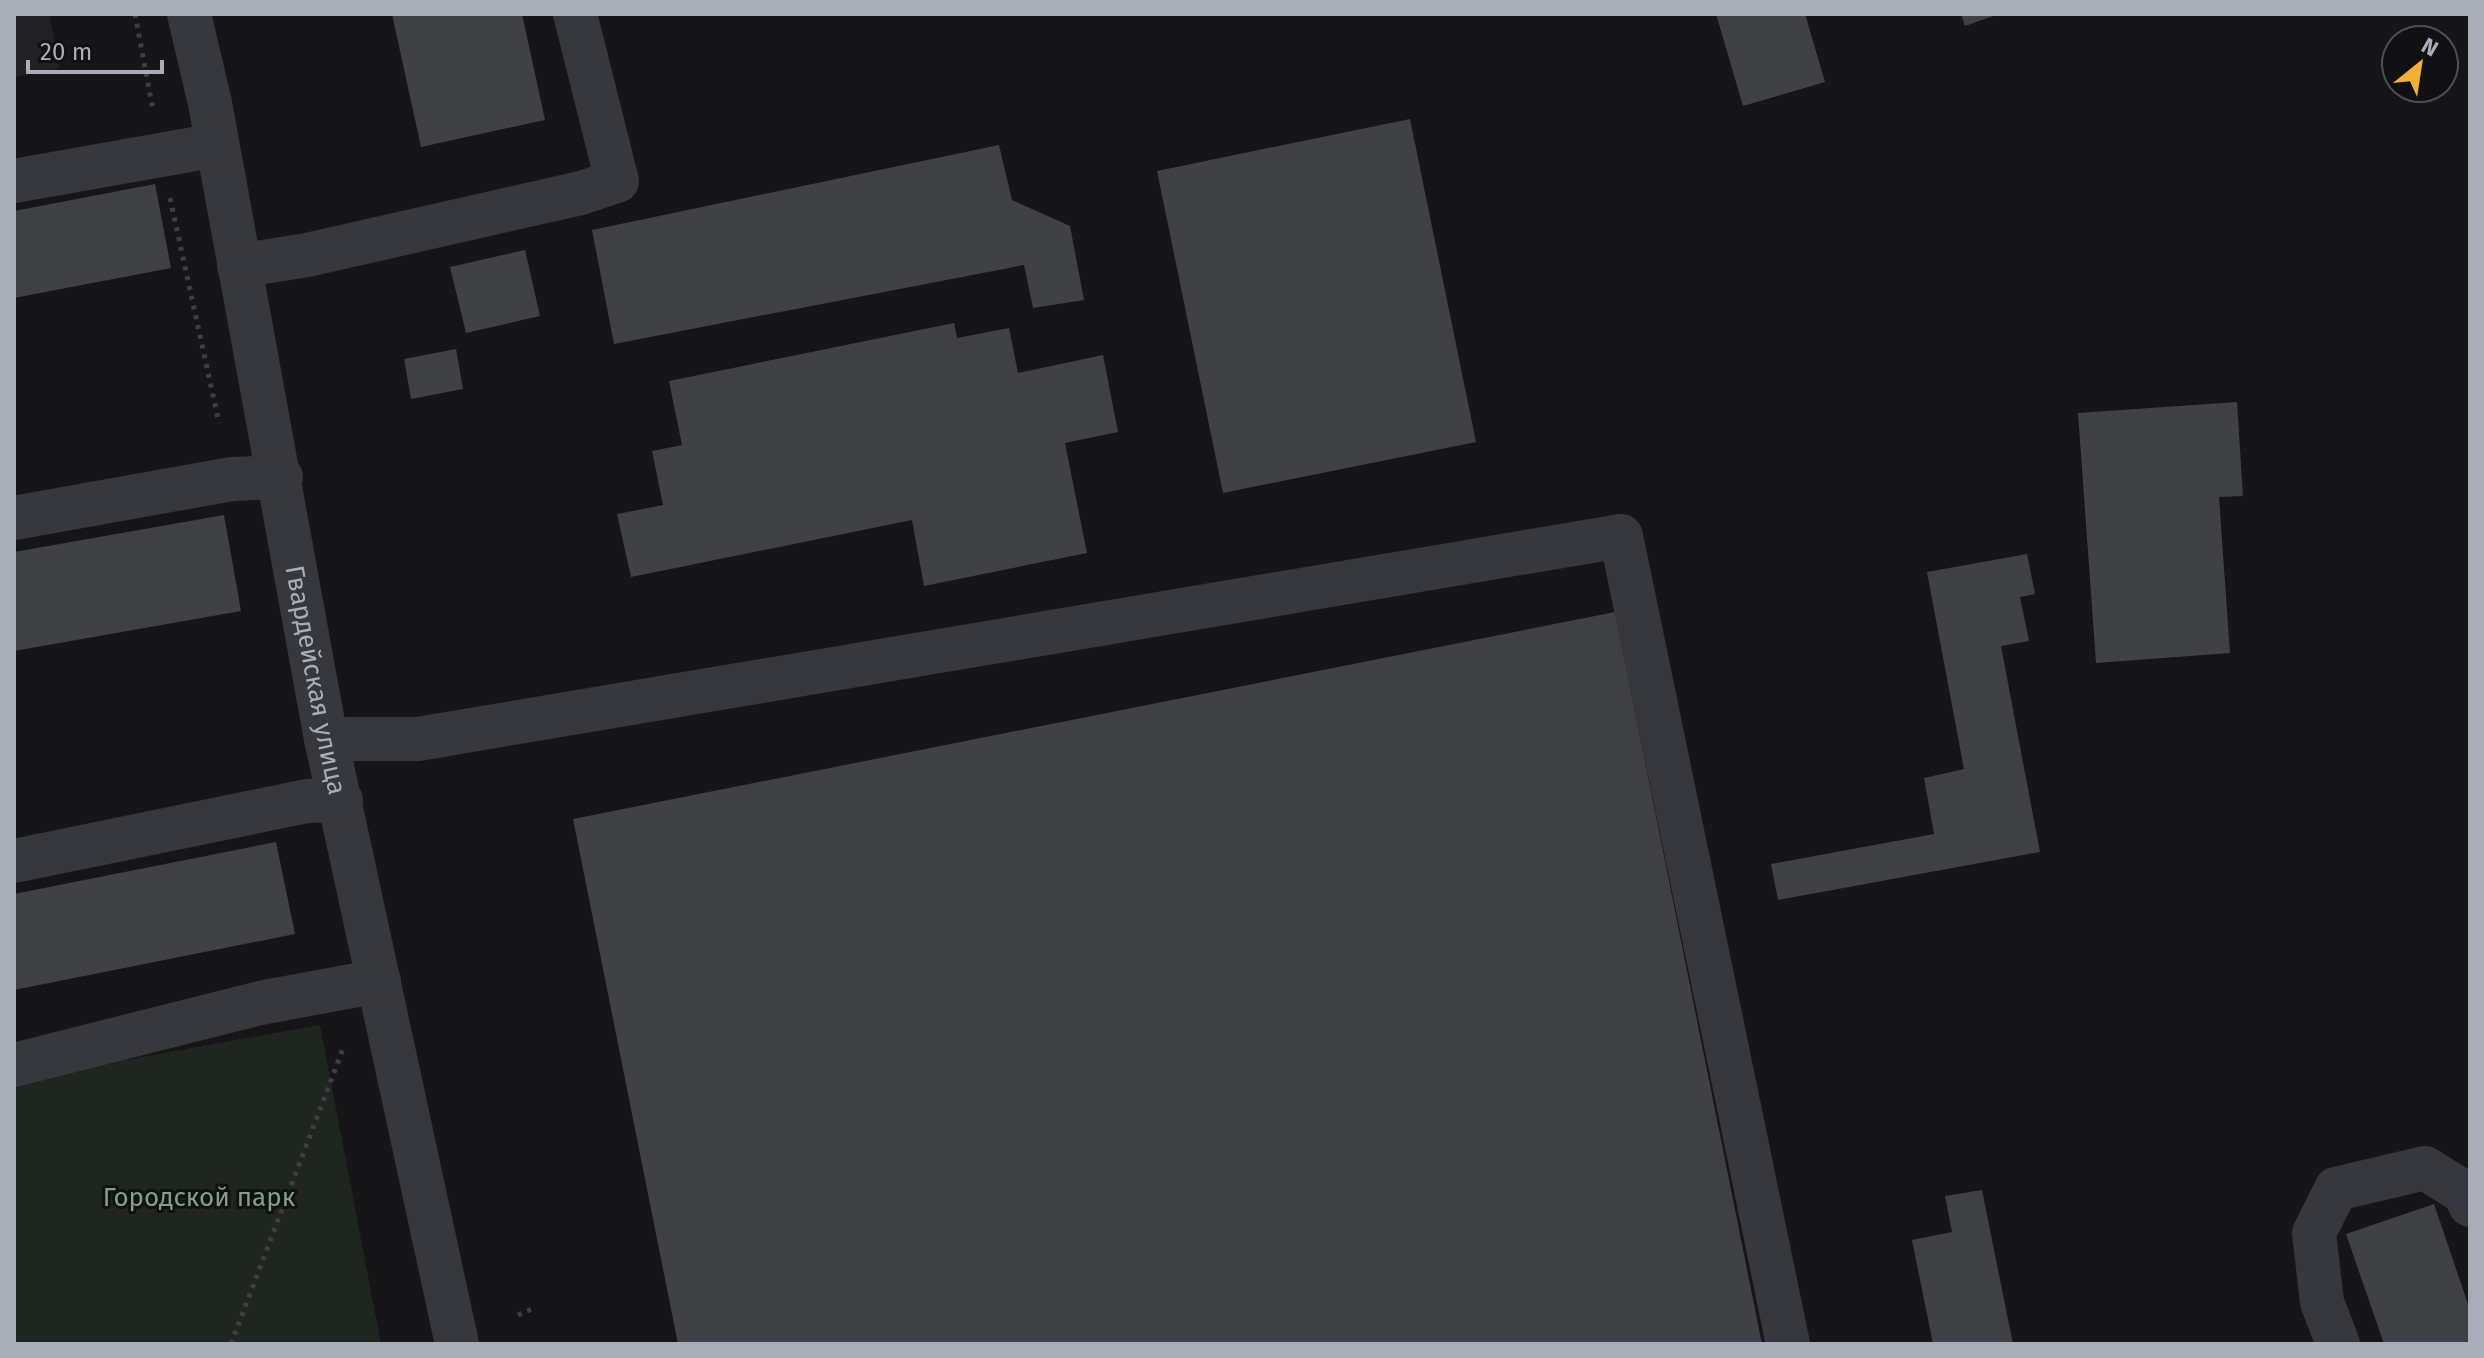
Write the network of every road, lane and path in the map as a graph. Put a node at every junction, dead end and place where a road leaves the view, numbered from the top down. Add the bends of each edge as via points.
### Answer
1 (189, 14) edge
2 (575, 14) edge
3 (217, 145) junction
4 (14, 181) edge
5 (239, 266) junction
6 (281, 477) junction
7 (14, 518) edge
8 (326, 739) junction
9 (341, 800) junction
10 (14, 861) edge
11 (379, 981) junction
12 (346, 1042) dead end
13 (14, 1065) edge
14 (2470, 1205) edge
15 (534, 1308) dead end
16 (518, 1315) dead end
17 (231, 1344) edge
18 (457, 1344) edge
19 (1788, 1344) edge
20 (2338, 1344) edge

1 - 3 street, Гвардейская улица
2 - 5 street via 617,181 307,255
3 - 4 street
3 - 5 street, Гвардейская улица
5 - 6 street, Гвардейская улица
6 - 7 street via 232,479
6 - 8 street, Гвардейская улица
8 - 9 street, Гвардейская улица
8 - 19 street via 418,739 1621,536
9 - 10 street via 307,801
9 - 11 street, Гвардейская улица
11 - 13 street via 260,1003
11 - 18 street, Гвардейская улица
12 - 17 path
14 - 20 street via 2465,1193 2425,1168 2336,1189 2314,1233 2322,1302
15 - 16 path

